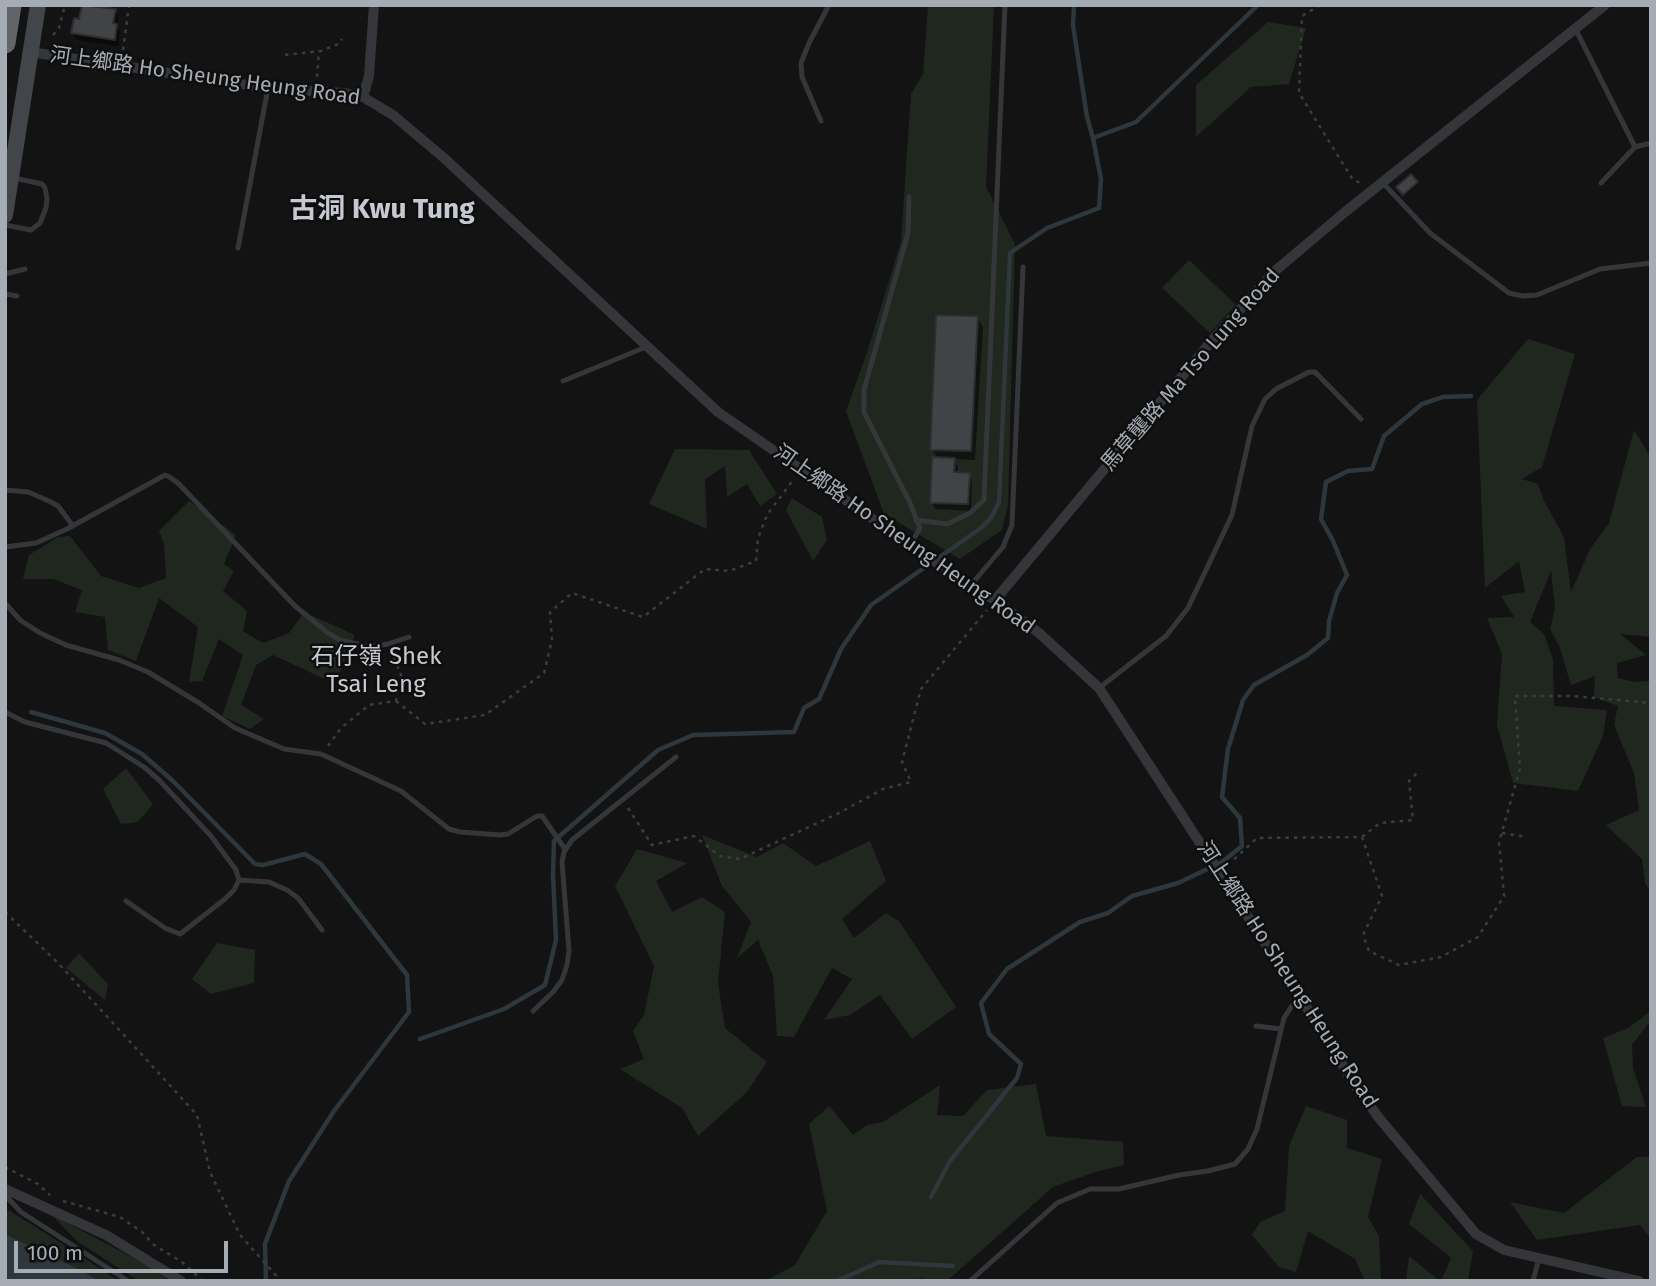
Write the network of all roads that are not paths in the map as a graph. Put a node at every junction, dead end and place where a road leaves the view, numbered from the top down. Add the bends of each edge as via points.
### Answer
1 (11, 5) edge
2 (38, 5) edge
3 (374, 5) edge
4 (829, 5) edge
5 (1005, 5) edge
6 (1605, 5) edge
7 (1576, 30) junction
8 (5, 43) edge
9 (30, 52) junction
10 (268, 88) junction
11 (363, 97) junction
12 (821, 121) dead end
13 (1651, 143) edge
14 (1635, 148) junction
15 (11, 177) junction
16 (1601, 183) dead end
17 (1378, 185) junction
18 (909, 197) dead end
19 (5, 215) edge
20 (5, 225) edge
21 (239, 248) dead end
22 (1651, 262) edge
23 (1023, 267) dead end
24 (25, 270) dead end
25 (5, 274) edge
26 (5, 294) edge
27 (17, 296) dead end
28 (646, 347) junction
29 (563, 381) dead end
30 (1361, 419) dead end
31 (5, 490) edge
32 (916, 520) junction
33 (74, 526) junction
34 (911, 545) junction
35 (5, 547) edge
36 (970, 586) junction
37 (995, 600) junction
38 (5, 603) edge
39 (409, 637) dead end
40 (1099, 688) junction
41 (5, 712) edge
42 (676, 757) dead end
43 (565, 849) junction
44 (239, 880) junction
45 (126, 901) dead end
46 (322, 930) dead end
47 (1299, 995) junction
48 (533, 1011) dead end
49 (1256, 1026) dead end
50 (1281, 1029) junction
51 (5, 1189) edge
52 (5, 1195) edge
53 (1539, 1258) junction
54 (128, 1281) edge
55 (181, 1281) edge
56 (970, 1281) edge
57 (1533, 1281) edge
58 (1639, 1281) edge

1 - 8 highway
2 - 9 main road
3 - 11 street via 370,69
4 - 12 lane via 801,63 802,77
5 - 32 lane via 984,500 947,524
6 - 7 street, 馬草壟路 Ma Tso Lung Road
7 - 14 lane
7 - 17 street, 馬草壟路 Ma Tso Lung Road
9 - 10 street, 河上鄉路 Ho Sheung Heung Road
9 - 15 main road
10 - 11 street, 河上鄉路 Ho Sheung Heung Road
10 - 21 lane
11 - 28 street, 河上鄉路 Ho Sheung Heung Road via 393,115 444,158
13 - 14 lane
14 - 16 lane
15 - 19 main road
15 - 20 lane via 42,184 47,198 40,223 31,230
17 - 22 lane via 1430,233 1509,293 1537,295 1600,269
17 - 37 street, 馬草壟路 Ma Tso Lung Road via 1275,271
18 - 32 lane via 908,233 864,390 864,412
23 - 36 lane via 1012,524 1003,547
24 - 25 lane
26 - 27 lane
28 - 29 lane
28 - 34 street, 河上鄉路 Ho Sheung Heung Road via 718,412
30 - 40 lane via 1315,372 1276,389 1265,399 1252,426 1232,515 1188,608 1166,636
31 - 33 lane via 28,492 49,501
32 - 34 lane via 919,528
33 - 35 lane via 36,543
33 - 39 lane via 165,475 178,483 295,606 328,633 370,647
34 - 36 street, 河上鄉路 Ho Sheung Heung Road
36 - 37 street, 河上鄉路 Ho Sheung Heung Road
37 - 40 street, 河上鄉路 Ho Sheung Heung Road
38 - 43 lane via 40,633 148,672 235,728 284,749 321,754 401,791 449,829 508,834 542,816
40 - 47 street, 河上鄉路 Ho Sheung Heung Road
41 - 44 lane via 25,722 106,743 144,766 211,836
42 - 43 lane
43 - 48 lane via 567,965 562,980
44 - 45 lane via 225,899 180,933
44 - 46 lane via 269,882 287,890
47 - 50 lane
47 - 53 street, 河上鄉路 Ho Sheung Heung Road via 1379,1118 1476,1234 1504,1250
49 - 50 lane
50 - 56 lane via 1257,1129 1235,1164 1119,1189 1090,1189 1068,1198
51 - 55 street via 106,1235
52 - 54 lane via 18,1209
53 - 57 lane
53 - 58 street, 河上鄉路 Ho Sheung Heung Road

